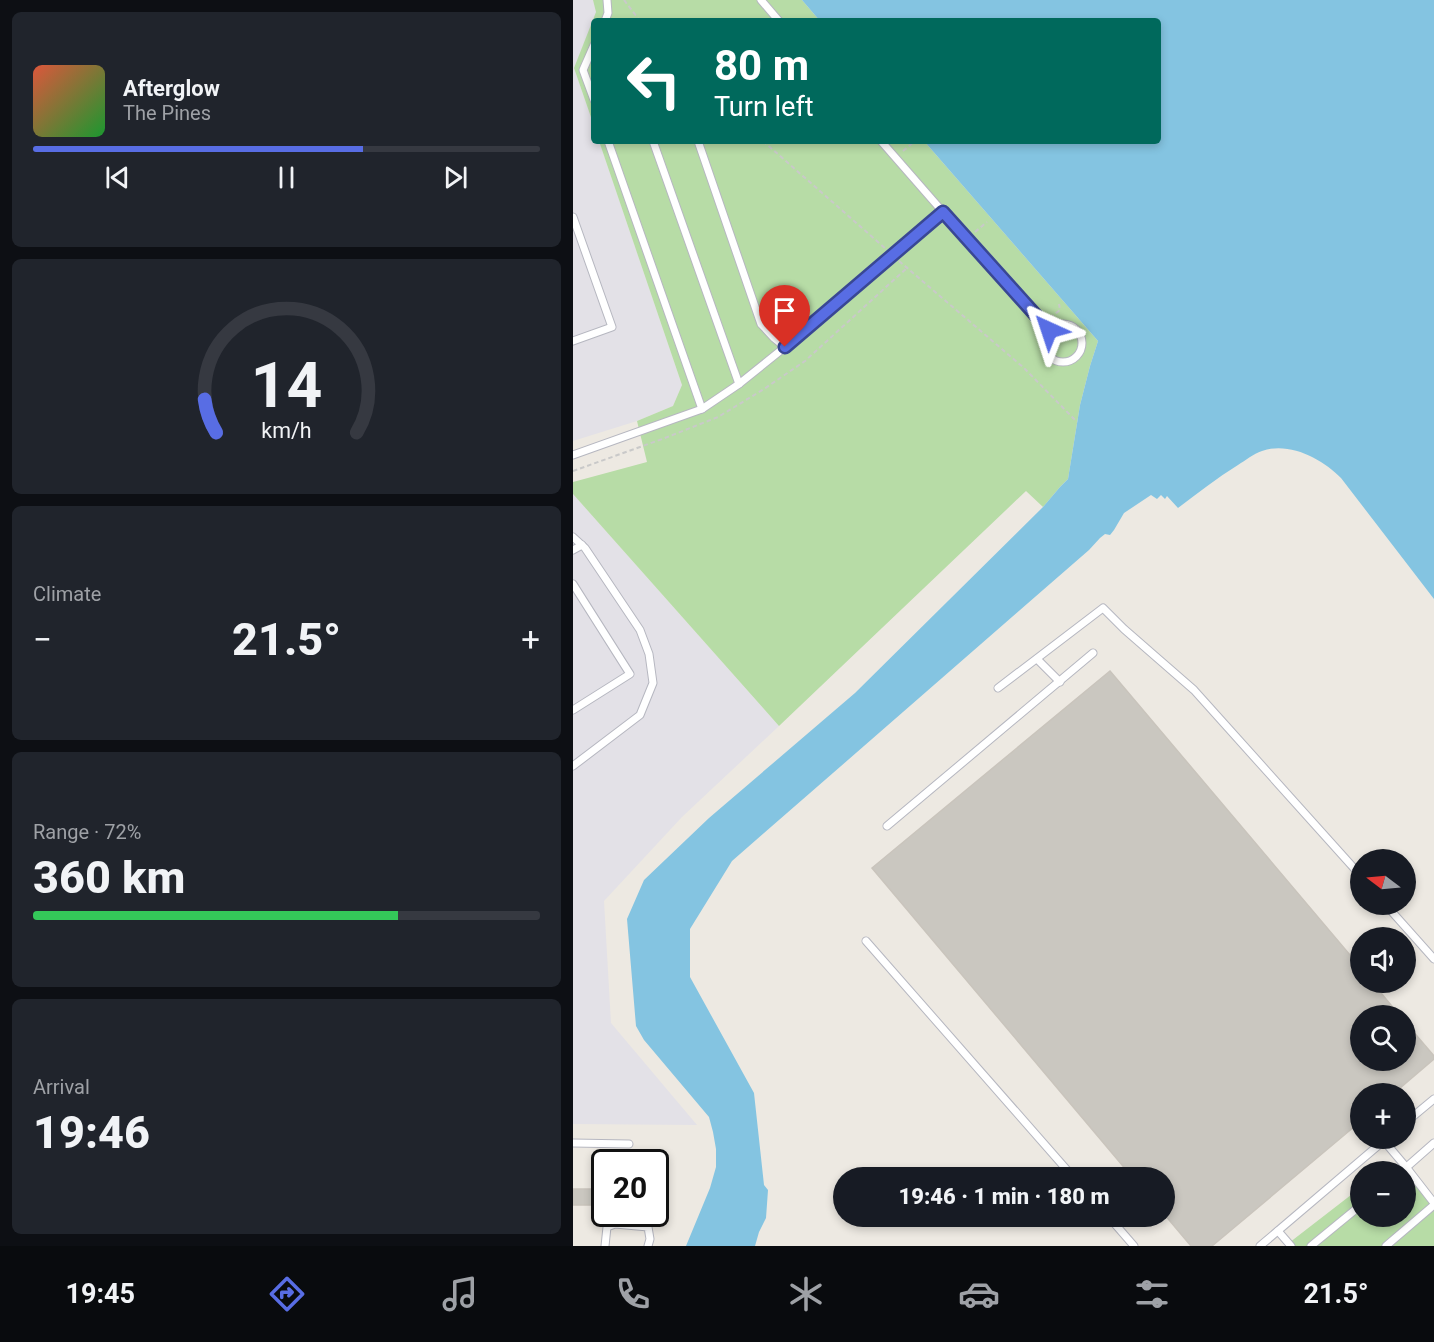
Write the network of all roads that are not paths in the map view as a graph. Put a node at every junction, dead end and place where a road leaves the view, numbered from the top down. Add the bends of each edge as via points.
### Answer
1 (607, 0) edge
2 (761, 0) edge
3 (608, 18) edge
4 (776, 18) edge
5 (591, 52) edge
6 (591, 92) edge
7 (609, 144) edge
8 (654, 144) edge
9 (699, 144) edge
10 (884, 144) edge
11 (943, 212) junction
12 (573, 217) edge
13 (1046, 327) junction
14 (573, 340) edge
15 (785, 347) junction
16 (738, 384) junction
17 (702, 409) junction
18 (573, 455) edge
19 (573, 537) edge
20 (582, 545) junction
21 (573, 550) edge
22 (573, 584) edge
23 (1093, 653) dead end
24 (1037, 659) junction
25 (1060, 682) junction
26 (998, 688) dead end
27 (573, 710) edge
28 (573, 766) edge
29 (887, 826) dead end
30 (1350, 864) edge
31 (1396, 915) edge
32 (867, 941) dead end
33 (1434, 959) edge
34 (1434, 1099) edge
35 (1416, 1114) edge
36 (573, 1143) edge
37 (1434, 1143) edge
38 (629, 1144) dead end
39 (1375, 1149) edge
40 (1413, 1161) edge
41 (1064, 1167) edge
42 (1416, 1184) edge
43 (1434, 1204) edge
44 (1350, 1214) edge
45 (1118, 1227) edge
46 (1278, 1231) junction
47 (605, 1246) edge
48 (648, 1246) edge
49 (1134, 1246) edge
50 (1260, 1246) edge
51 (1291, 1246) edge
52 (1311, 1246) edge
53 (1386, 1246) edge

1 - 3 lane
2 - 4 lane
5 - 6 lane via 583,70
7 - 17 lane
8 - 16 lane
9 - 15 lane via 761,324
10 - 11 lane
11 - 13 lane
11 - 15 lane
12 - 14 lane via 612,327
13 - 13 lane via 1044,347 1050,357 1066,362 1077,356 1081,345 1075,329 1065,324
15 - 16 lane
16 - 17 lane
17 - 18 lane
19 - 20 lane
20 - 21 lane
20 - 28 lane via 640,630 649,654 653,683 640,715
22 - 27 lane via 630,674
23 - 25 lane
24 - 25 lane
24 - 26 lane
24 - 30 lane via 1103,608 1194,690
25 - 29 lane
31 - 33 lane
32 - 41 lane
34 - 35 lane
36 - 38 lane
37 - 40 lane
39 - 46 lane
42 - 43 lane
43 - 53 lane
44 - 52 lane
45 - 49 lane
46 - 50 lane
46 - 51 lane
47 - 48 lane via 607,1227 615,1224 648,1227

